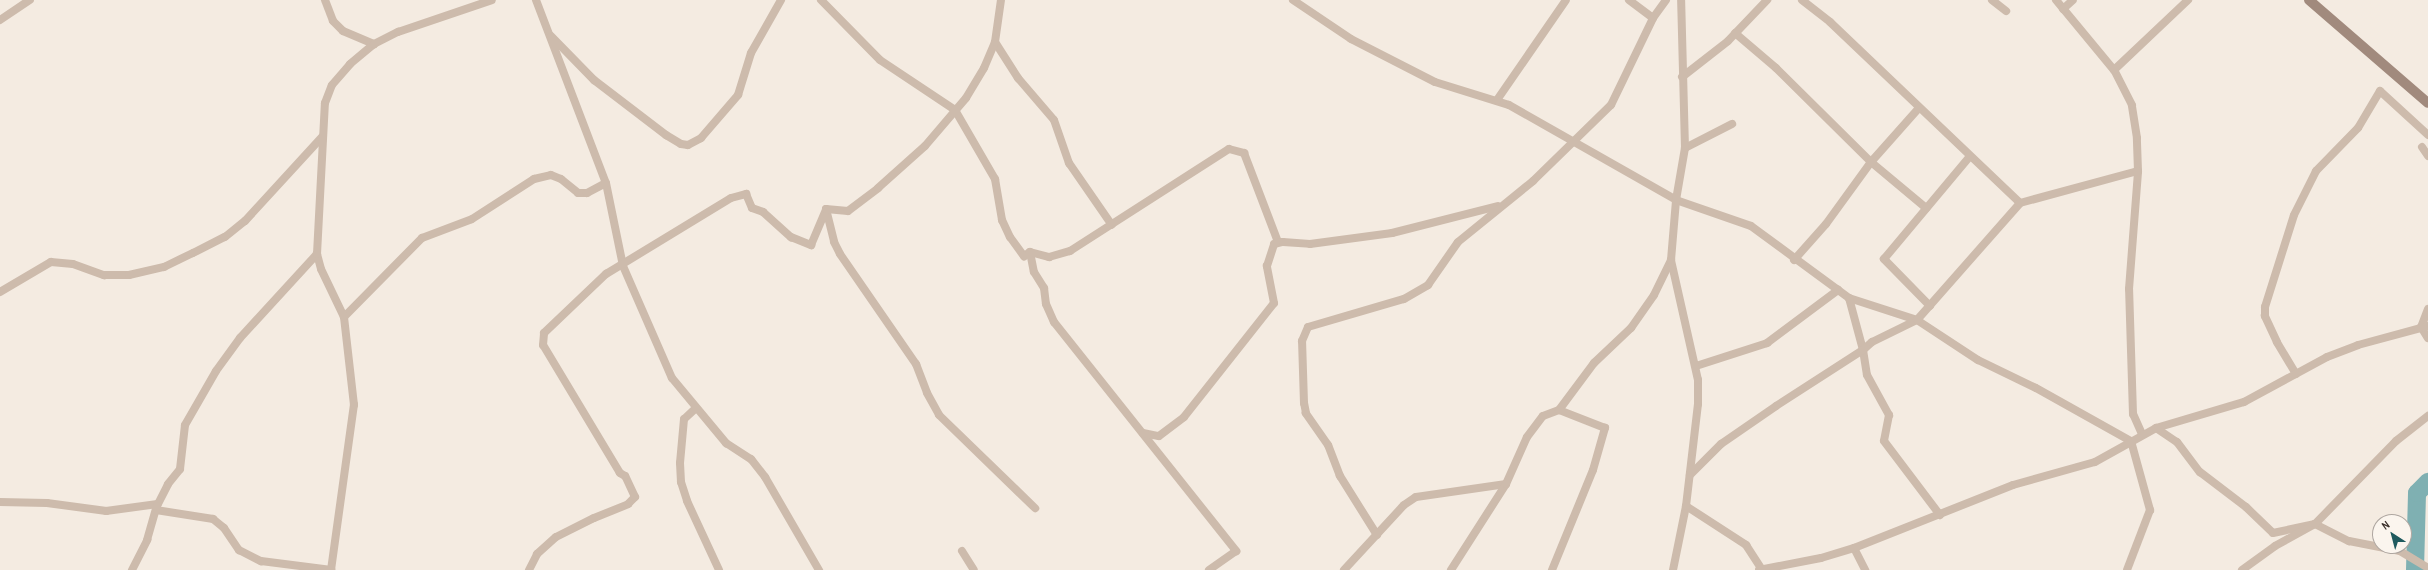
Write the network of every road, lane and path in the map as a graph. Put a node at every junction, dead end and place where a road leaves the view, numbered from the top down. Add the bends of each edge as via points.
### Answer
1 (30, 0) edge
2 (325, 0) edge
3 (492, 0) edge
4 (536, 0) edge
5 (781, 0) edge
6 (821, 0) edge
7 (1001, 0) edge
8 (1293, 0) edge
9 (1566, 0) edge
10 (1629, 0) edge
11 (1666, 0) edge
12 (1681, 0) edge
13 (1767, 0) edge
14 (1802, 0) edge
15 (1992, 0) edge
16 (2056, 0) edge
17 (2073, 0) edge
18 (2188, 0) edge
19 (2309, 0) edge
20 (2063, 9) junction
21 (2006, 11) dead end
22 (1653, 18) junction
23 (0, 20) edge
24 (547, 33) junction
25 (1736, 33) junction
26 (995, 42) junction
27 (374, 44) junction
28 (2114, 70) junction
29 (1682, 76) junction
30 (1497, 100) junction
31 (2428, 103) edge
32 (1919, 108) junction
33 (955, 110) junction
34 (1732, 124) dead end
35 (323, 136) junction
36 (2428, 136) edge
37 (1574, 140) junction
38 (2422, 147) dead end
39 (1685, 148) junction
40 (1970, 156) junction
41 (2428, 156) edge
42 (1871, 162) junction
43 (2138, 171) junction
44 (606, 183) junction
45 (1676, 200) junction
46 (2020, 203) junction
47 (1500, 206) junction
48 (1926, 208) junction
49 (826, 209) junction
50 (1112, 225) junction
51 (1278, 242) junction
52 (1030, 252) junction
53 (317, 254) junction
54 (1671, 260) junction
55 (1794, 260) junction
56 (623, 266) junction
57 (1838, 290) junction
58 (0, 292) edge
59 (1849, 298) junction
60 (1930, 306) junction
61 (2428, 309) edge
62 (344, 317) junction
63 (1918, 320) junction
64 (2424, 326) edge
65 (2428, 338) edge
66 (1863, 350) junction
67 (1696, 366) junction
68 (2296, 374) junction
69 (696, 408) junction
70 (1560, 410) junction
71 (2428, 416) edge
72 (2156, 428) junction
73 (1143, 433) junction
74 (2142, 434) junction
75 (2131, 441) junction
76 (1690, 475) junction
77 (1506, 484) junction
78 (0, 502) edge
79 (1686, 506) junction
80 (157, 507) junction
81 (1035, 508) dead end
82 (1940, 515) junction
83 (2316, 524) junction
84 (1377, 535) junction
85 (1854, 548) junction
86 (962, 551) dead end
87 (2428, 568) edge
88 (132, 570) edge
89 (331, 570) edge
90 (529, 570) edge
91 (719, 570) edge
92 (820, 570) edge
93 (974, 570) edge
94 (1209, 570) edge
95 (1344, 570) edge
96 (1451, 570) edge
97 (1552, 570) edge
98 (1674, 570) edge
99 (1761, 570) edge
100 (1865, 570) edge
101 (2127, 570) edge
102 (2242, 570) edge

1 - 23 street
2 - 27 street via 333,21 343,32
3 - 27 street via 398,32
4 - 24 street
5 - 24 street via 751,53 738,95 701,138 688,145 666,135 594,80
6 - 33 street via 880,60
7 - 26 street
8 - 30 street via 1350,39 1435,82
9 - 30 street
10 - 22 street
11 - 22 street
12 - 29 street
13 - 25 street
14 - 32 street via 1830,22
15 - 21 street
16 - 20 street
17 - 20 street
18 - 28 street
19 - 31 street
20 - 28 street
22 - 37 street via 1617,96
24 - 44 street
25 - 29 street
25 - 42 street via 1776,68
26 - 33 street via 976,84
26 - 50 street via 1018,78 1054,120 1069,163
27 - 35 street via 350,64 332,86 326,103
28 - 43 street via 2132,105
29 - 39 street
30 - 37 street
32 - 40 street
32 - 42 street
33 - 49 street via 926,146 878,188 848,211
33 - 52 street via 995,179 1002,220 1010,237 1024,256
34 - 39 street
35 - 53 street
35 - 58 street via 245,221 225,236 164,268 129,275 104,275 73,264 51,262
36 - 68 street via 2380,92 2358,128 2316,171 2294,215 2265,307 2265,316 2274,336
37 - 45 street
37 - 47 street via 1533,181
38 - 41 street
39 - 45 street
40 - 46 street
40 - 48 street
42 - 48 street
42 - 55 street via 1826,224
43 - 46 street
43 - 74 street via 2129,289 2133,414
44 - 56 street
44 - 62 street via 587,193 578,193 561,179 551,176 534,179 484,213 422,238
45 - 54 street
45 - 55 street via 1751,226
46 - 60 street
47 - 51 street via 1392,233 1302,245
47 - 84 street via 1458,242 1436,276 1418,292 1379,307 1308,327 1302,341 1306,413 1328,445 1340,476
48 - 60 street via 1884,259
49 - 56 street via 811,245 791,238 763,212 752,208 746,194 731,198
49 - 81 street via 834,242 840,254 916,364 938,415
50 - 51 street via 1229,149 1234,149 1244,153 1247,158
50 - 52 street via 1064,254 1049,256
51 - 73 street via 1271,248 1267,266 1274,303 1176,426 1159,436
52 - 73 street via 1034,272 1044,288 1046,304 1054,322
53 - 62 street via 323,274
53 - 80 street via 240,338 216,371 185,425 180,469 168,484
54 - 67 street
54 - 70 street via 1654,295 1631,328 1594,363
55 - 57 street
56 - 69 street via 672,378
56 - 90 street via 606,274 544,333 543,345 620,473 626,476 635,498 628,504 556,537 537,554
57 - 59 street
57 - 67 street via 1767,343
59 - 63 street
59 - 66 street
60 - 63 street
61 - 64 street
62 - 89 street via 354,405
63 - 66 street via 1872,342
63 - 75 street via 1978,360 2036,388
64 - 65 street
64 - 68 street via 2358,345
66 - 76 street via 1721,444
66 - 82 street via 1867,375 1889,415 1884,440
67 - 76 street via 1698,404
68 - 72 street via 2226,409
69 - 91 street via 684,418 681,482 687,501
69 - 92 street via 726,443 751,459 765,477
70 - 77 street via 1543,416 1527,437
70 - 97 street via 1605,428 1590,477
71 - 83 street via 2396,441
72 - 74 street
72 - 83 street via 2177,442 2200,472 2246,507 2273,533
73 - 94 street via 1236,551
74 - 75 street
75 - 82 street via 2095,462 2012,485
75 - 101 street via 2150,510
76 - 79 street
77 - 84 street via 1416,497 1404,505
77 - 96 street
78 - 80 street via 47,503 106,511
79 - 98 street
79 - 99 street via 1746,546
80 - 88 street via 147,540
80 - 89 street via 213,519 224,528 239,550 261,561
82 - 85 street
83 - 87 street via 2349,541 2400,551
83 - 102 street via 2275,546
84 - 95 street
85 - 99 street via 1821,558
85 - 100 street
86 - 93 street

